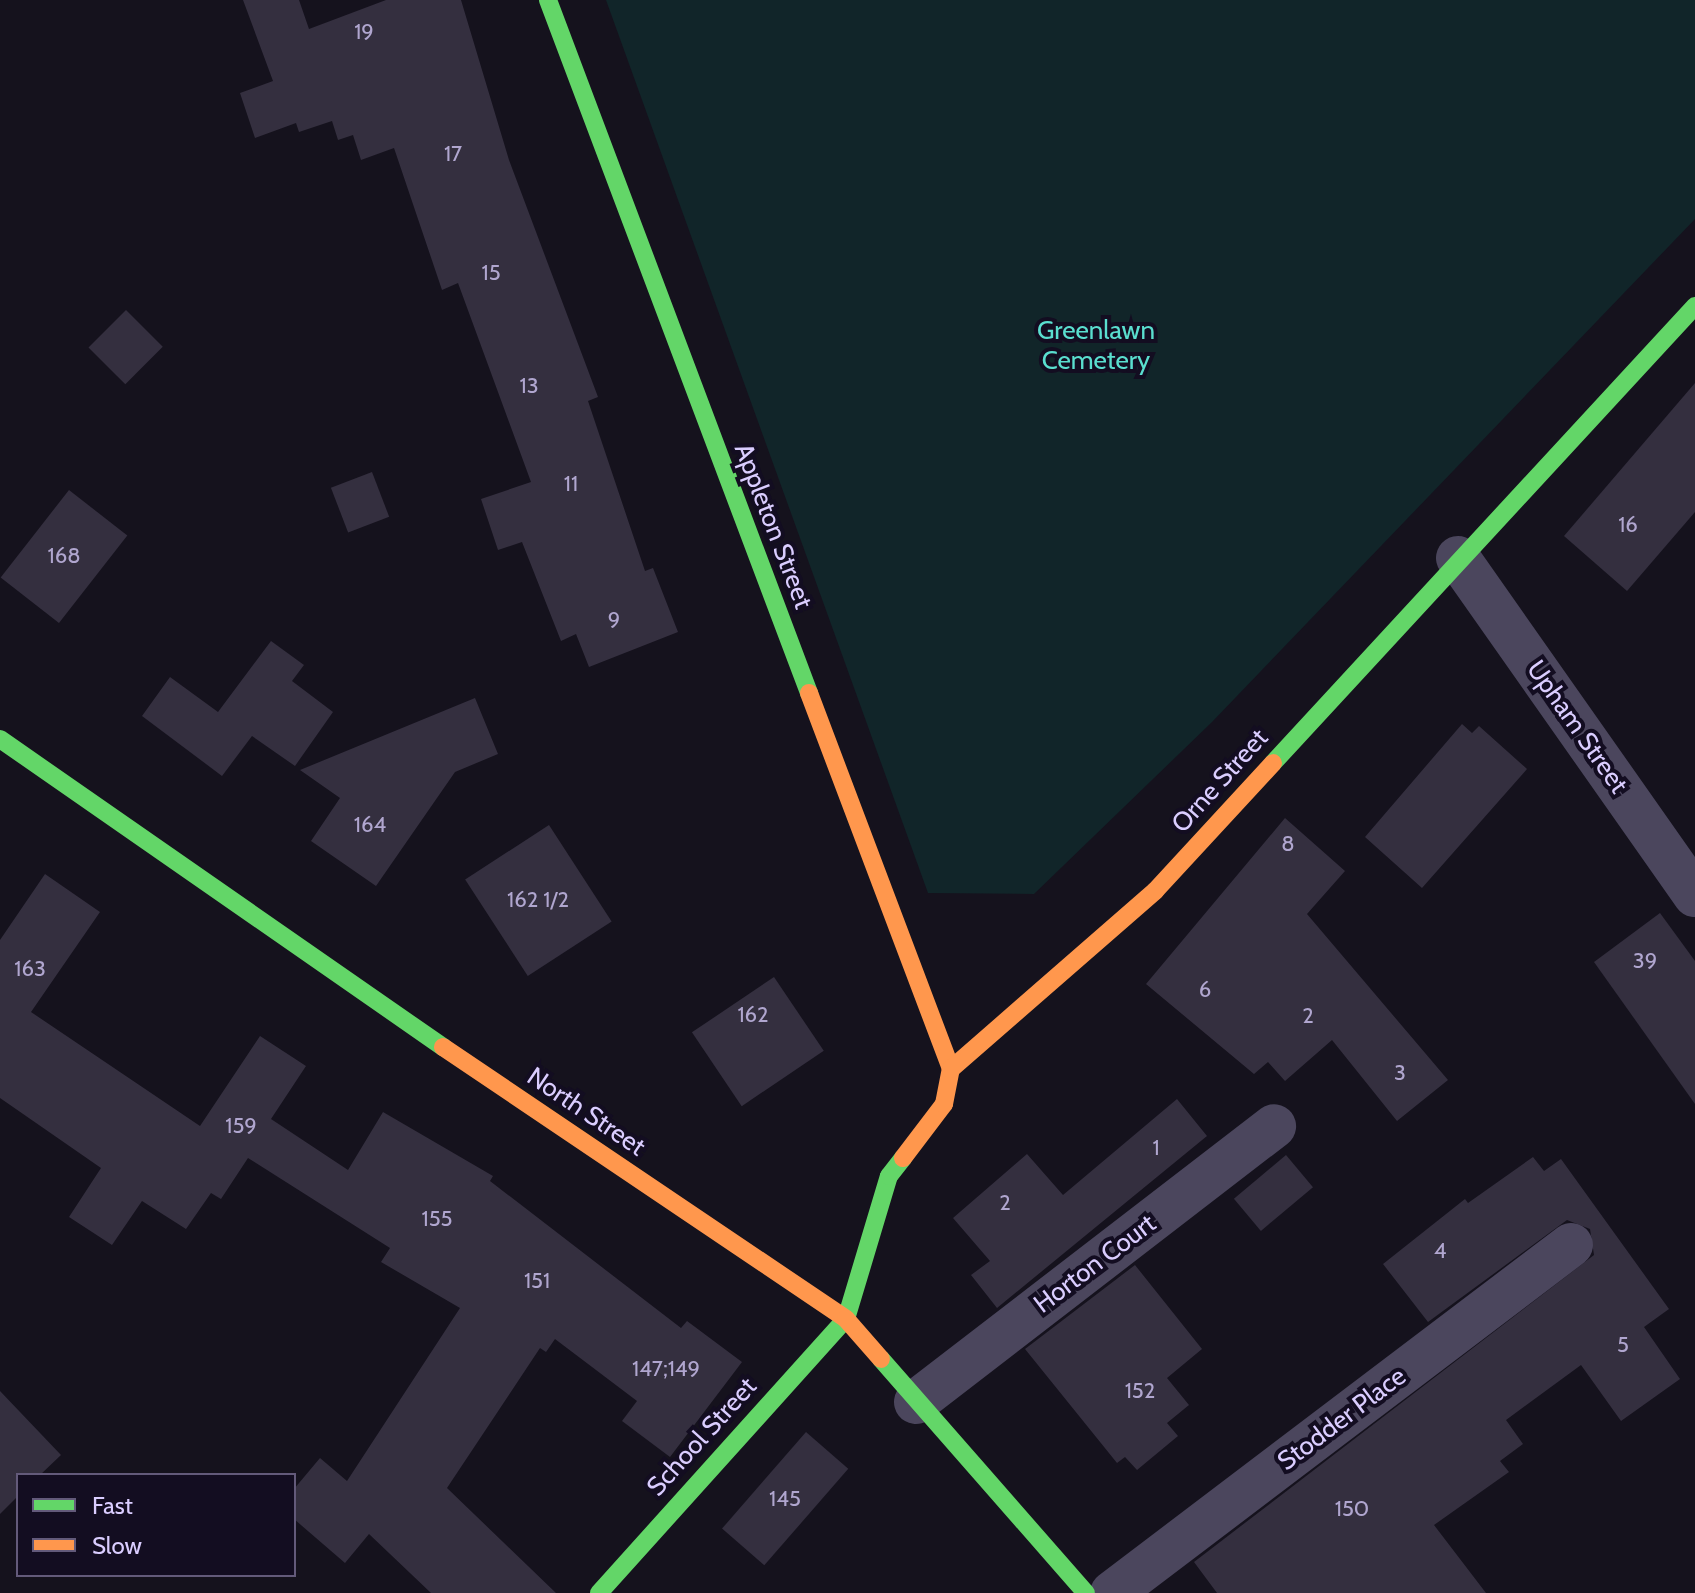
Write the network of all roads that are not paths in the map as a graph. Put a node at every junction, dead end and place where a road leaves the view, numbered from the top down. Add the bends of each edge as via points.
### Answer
1 (548, 0) edge
2 (1695, 306) edge
3 (1458, 558) junction
4 (0, 739) edge
5 (1695, 895) edge
6 (951, 1069) junction
7 (1274, 1126) dead end
8 (1571, 1245) dead end
9 (846, 1319) junction
10 (916, 1402) junction
11 (599, 1593) edge
12 (1086, 1593) edge
13 (1112, 1593) edge

1 - 6 main road, Appleton Street
2 - 3 main road, Orne Street
3 - 5 street, Upham Street
3 - 6 main road, Orne Street via 1155,891
4 - 9 main road, North Street via 267,928
6 - 9 main road via 944,1104 889,1176
7 - 10 street, Horton Court
8 - 13 street, Stodder Place
9 - 10 main road, North Street
9 - 11 main road, School Street
10 - 12 main road, North Street

